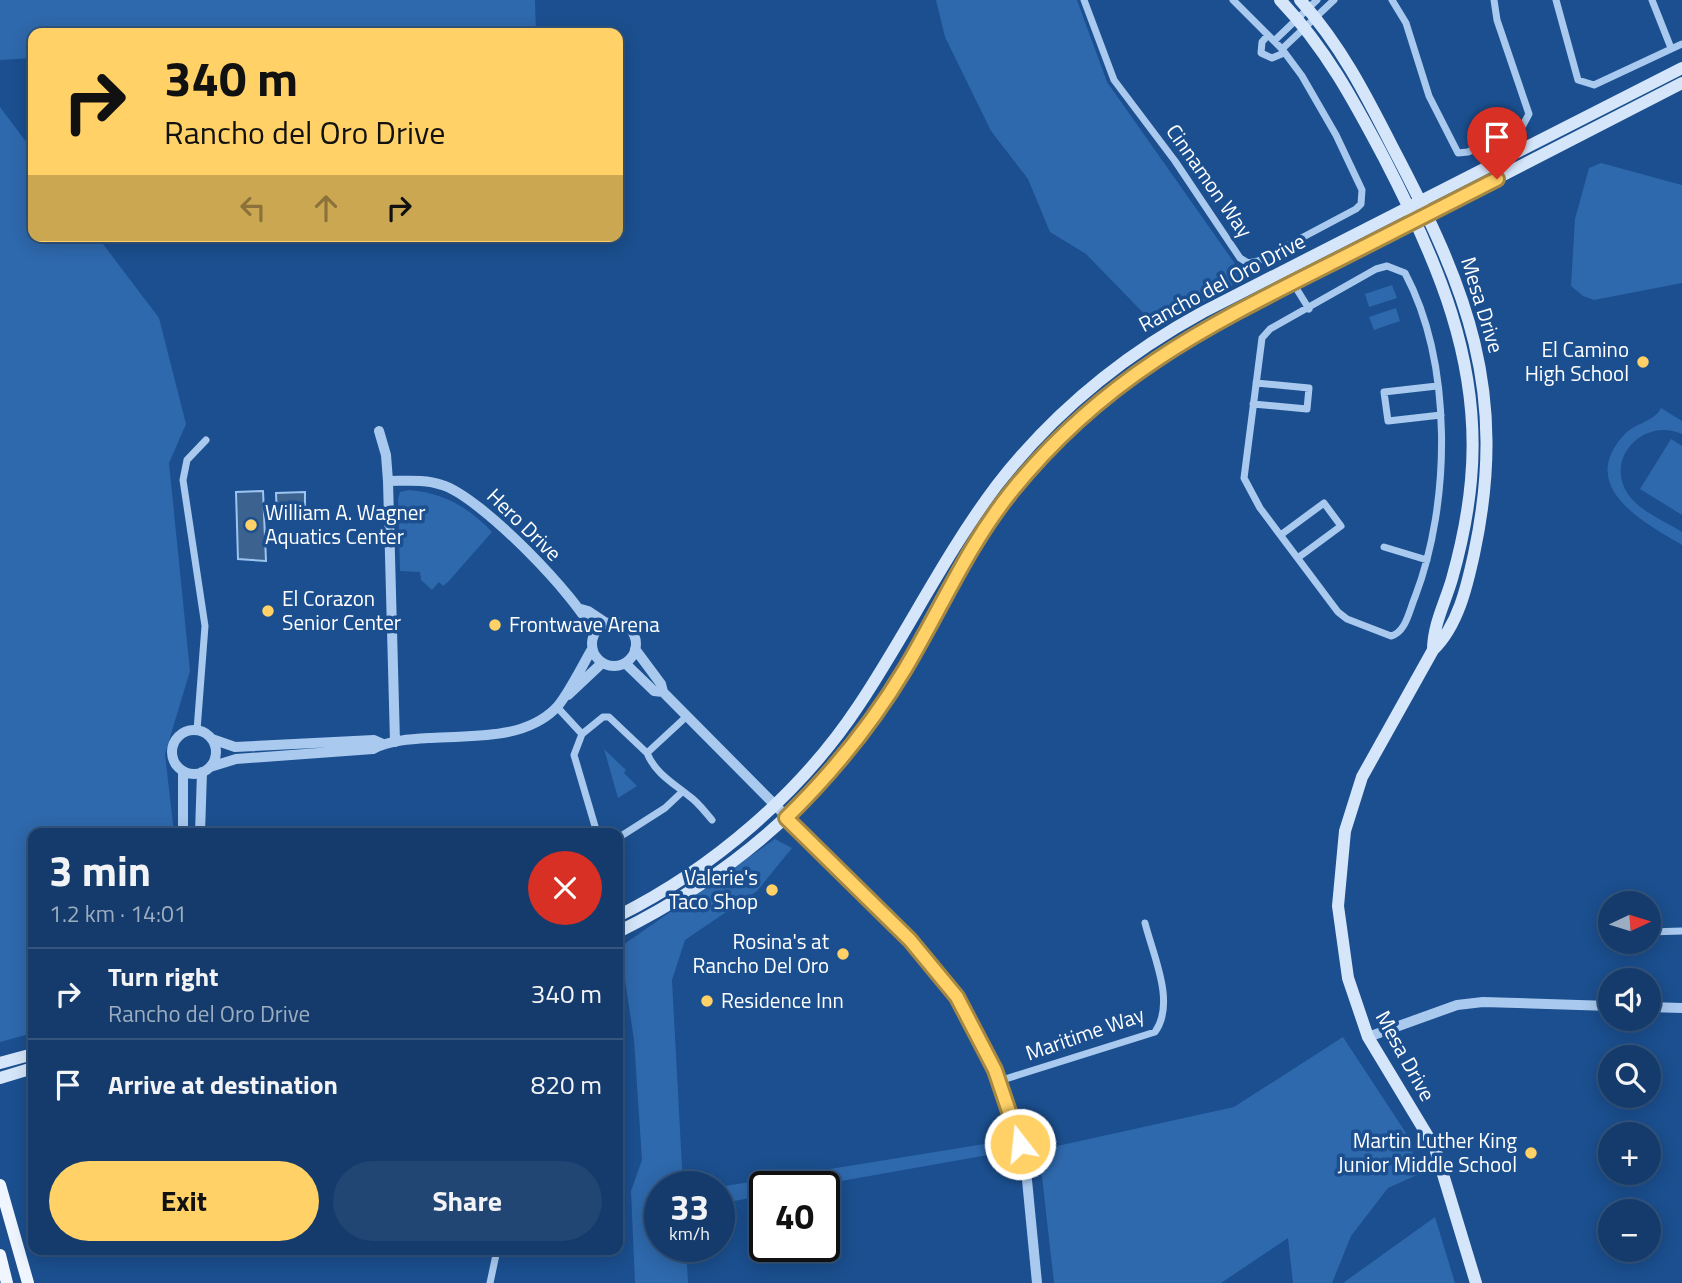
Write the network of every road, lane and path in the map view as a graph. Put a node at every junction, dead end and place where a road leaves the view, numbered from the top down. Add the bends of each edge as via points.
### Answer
1 (1084, 0) edge
2 (1233, 0) edge
3 (1280, 0) edge
4 (1334, 0) edge
5 (1392, 0) edge
6 (1494, 0) edge
7 (1556, 0) edge
8 (1652, 0) edge
9 (1310, 6) edge
10 (1301, 22) junction
11 (1271, 38) junction
12 (1682, 44) edge
13 (1671, 48) junction
14 (1283, 51) junction
15 (1682, 68) edge
16 (1682, 83) edge
17 (1421, 200) junction
18 (1408, 206) junction
19 (1428, 214) junction
20 (1415, 220) junction
21 (1317, 254) junction
22 (1284, 271) junction
23 (1293, 283) junction
24 (1243, 308) junction
25 (1309, 309) junction
26 (1256, 383) junction
27 (1437, 386) junction
28 (1254, 404) junction
29 (1441, 415) junction
30 (379, 431) dead end
31 (206, 440) dead end
32 (388, 481) junction
33 (1282, 534) junction
34 (1384, 547) dead end
35 (1299, 557) junction
36 (1427, 560) junction
37 (580, 610) junction
38 (606, 623) junction
39 (594, 634) junction
40 (592, 649) junction
41 (635, 649) junction
42 (1433, 650) junction
43 (602, 663) junction
44 (625, 663) junction
45 (663, 692) junction
46 (559, 703) junction
47 (687, 716) junction
48 (197, 730) junction
49 (582, 734) junction
50 (212, 740) junction
51 (395, 742) junction
52 (383, 744) junction
53 (647, 753) junction
54 (206, 770) junction
55 (183, 771) junction
56 (682, 792) junction
57 (773, 805) junction
58 (786, 818) junction
59 (712, 820) dead end
60 (183, 828) edge
61 (200, 828) edge
62 (596, 828) edge
63 (623, 835) edge
64 (623, 913) edge
65 (1145, 923) dead end
66 (623, 929) edge
67 (1682, 931) edge
68 (1661, 932) edge
69 (1598, 1006) edge
70 (1661, 1007) edge
71 (1682, 1008) edge
72 (1367, 1037) junction
73 (28, 1055) edge
74 (0, 1063) edge
75 (28, 1069) edge
76 (0, 1077) edge
77 (999, 1081) junction
78 (0, 1185) edge
79 (0, 1255) edge
80 (496, 1255) edge
81 (7, 1283) edge
82 (28, 1283) edge
83 (491, 1283) edge
84 (1037, 1283) edge
85 (1476, 1283) edge

1 - 14 street, Cinnamon Way via 1114,80 1240,258 1248,263 1361,204 1362,190 1336,135
2 - 11 street, Cinnamon Way
3 - 10 main road, Mesa Drive
4 - 9 street
5 - 6 street via 1406,23 1429,96 1454,150 1468,152 1523,125 1530,114
7 - 13 street via 1578,80 1585,84 1594,85
8 - 13 street
9 - 10 street
9 - 17 main road, Mesa Drive via 1355,75
10 - 11 street
10 - 14 street
10 - 18 main road, Mesa Drive via 1346,86
11 - 14 street, Cinnamon Way
11 - 14 street via 1262,42 1261,53 1272,58
12 - 13 street
15 - 17 main road, Rancho del Oro Drive
16 - 19 main road, Rancho del Oro Drive
17 - 18 main road, Rancho del Oro Drive
17 - 19 main road, Mesa Drive
18 - 20 main road, Mesa Drive
18 - 21 main road, Rancho del Oro Drive
19 - 20 main road, Rancho del Oro Drive
19 - 42 main road, Mesa Drive via 1452,267 1474,335 1487,447 1482,508 1466,586 1446,638
20 - 23 main road, Rancho del Oro Drive
20 - 42 main road, Mesa Drive via 1438,268 1461,341 1473,447 1461,547 1433,633
21 - 22 main road, Rancho del Oro Drive
21 - 23 main road via 1297,272
22 - 24 main road via 1284,279
22 - 57 main road, Rancho del Oro Drive via 1129,357 1044,432 977,513 851,717
23 - 24 main road, Rancho del Oro Drive
23 - 25 street
24 - 58 main road, Rancho del Oro Drive via 1146,365 1090,409 1035,463 966,556 874,717 825,779
25 - 26 street via 1262,338
25 - 27 street via 1376,269 1387,266 1405,273 1427,337
26 - 28 street
26 - 28 street via 1309,388 1307,409
27 - 29 street
27 - 29 street via 1384,392 1388,421
28 - 33 street via 1244,478 1260,509
29 - 36 street via 1439,495
30 - 32 street
31 - 48 street via 187,460 183,480 205,626
32 - 37 street, Hero Drive via 425,481 461,493 500,524
32 - 51 street
33 - 35 street
33 - 35 street via 1324,503 1330,511 1341,526
34 - 36 street
35 - 36 street via 1338,612 1391,636 1402,629
37 - 38 street, Hero Drive
37 - 39 street, Hero Drive
38 - 39 street
38 - 41 street via 627,627 634,636
39 - 40 street
40 - 43 street
40 - 46 street
41 - 44 street
41 - 45 street
42 - 72 main road, Mesa Drive via 1362,777 1340,857 1342,951
43 - 44 street via 613,667
43 - 46 street
44 - 45 street via 654,691
45 - 47 street
46 - 49 street
46 - 51 street via 541,721 518,732
47 - 53 street
47 - 57 street
48 - 50 street
48 - 55 street via 183,733 173,745 173,759
49 - 53 street via 609,717
49 - 62 street via 574,755
50 - 52 street via 234,747 374,740
50 - 54 street via 216,751
51 - 52 street
52 - 54 street via 373,749 236,759
53 - 56 street
54 - 55 street
54 - 61 street
55 - 60 street
56 - 59 street
56 - 63 street
57 - 58 street
57 - 64 main road, Rancho del Oro Drive via 689,875
58 - 66 main road, Rancho del Oro Drive via 722,870
58 - 77 street via 939,973 957,997
65 - 77 street, Maritime Way via 1164,1000 1162,1022 1155,1032
67 - 68 street
69 - 72 street via 1457,1005
70 - 71 street
72 - 85 main road, Mesa Drive via 1435,1148
73 - 74 main road
75 - 76 main road
77 - 84 street via 1024,1159
78 - 82 main road
79 - 81 main road
80 - 83 street

